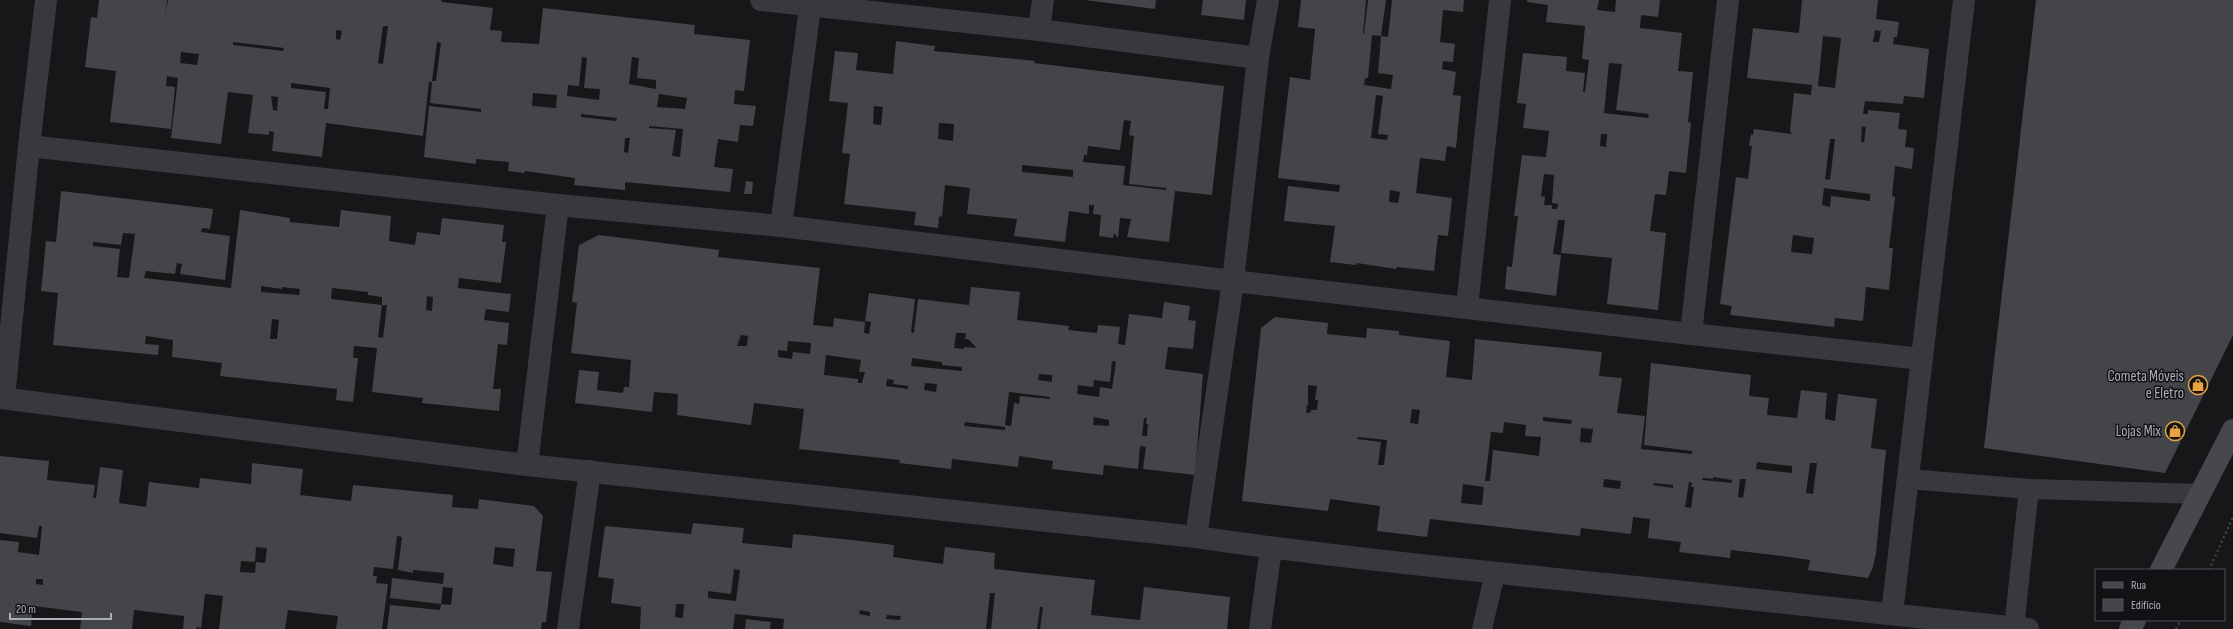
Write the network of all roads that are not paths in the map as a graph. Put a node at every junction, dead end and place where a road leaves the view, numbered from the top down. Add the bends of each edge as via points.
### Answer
1 (46, 0) edge
2 (761, 0) edge
3 (1042, 0) edge
4 (1268, 0) edge
5 (1500, 0) edge
6 (1728, 0) edge
7 (1964, 0) edge
8 (810, 3) edge
9 (1039, 30) junction
10 (1258, 58) junction
11 (29, 146) junction
12 (558, 204) junction
13 (780, 226) junction
14 (1233, 281) junction
15 (1467, 307) junction
16 (1691, 334) junction
17 (1922, 359) junction
18 (2, 398) edge
19 (2233, 430) edge
20 (527, 465) junction
21 (590, 471) junction
22 (1908, 479) junction
23 (2029, 489) junction
24 (2200, 494) junction
25 (1196, 537) junction
26 (1271, 548) junction
27 (2162, 569) edge
28 (1495, 573) junction
29 (1892, 613) junction
30 (2021, 628) edge
31 (568, 629) edge
32 (1260, 629) edge
33 (1482, 629) edge

1 - 11 street
2 - 8 street
3 - 9 street
4 - 10 street
5 - 15 street
6 - 16 street
7 - 17 street
8 - 9 street
8 - 13 street
9 - 10 street
10 - 14 street
11 - 12 street
11 - 18 street
12 - 13 street
12 - 20 street
13 - 14 street
14 - 15 street
14 - 25 street
15 - 16 street
16 - 17 street
17 - 22 street
18 - 20 street
19 - 24 main road
20 - 21 street
21 - 25 street
21 - 31 street
22 - 23 lane
22 - 29 street
23 - 24 lane
23 - 30 lane
24 - 27 main road
25 - 26 street
26 - 28 street
26 - 32 street
28 - 29 street
28 - 33 lane
29 - 30 street

